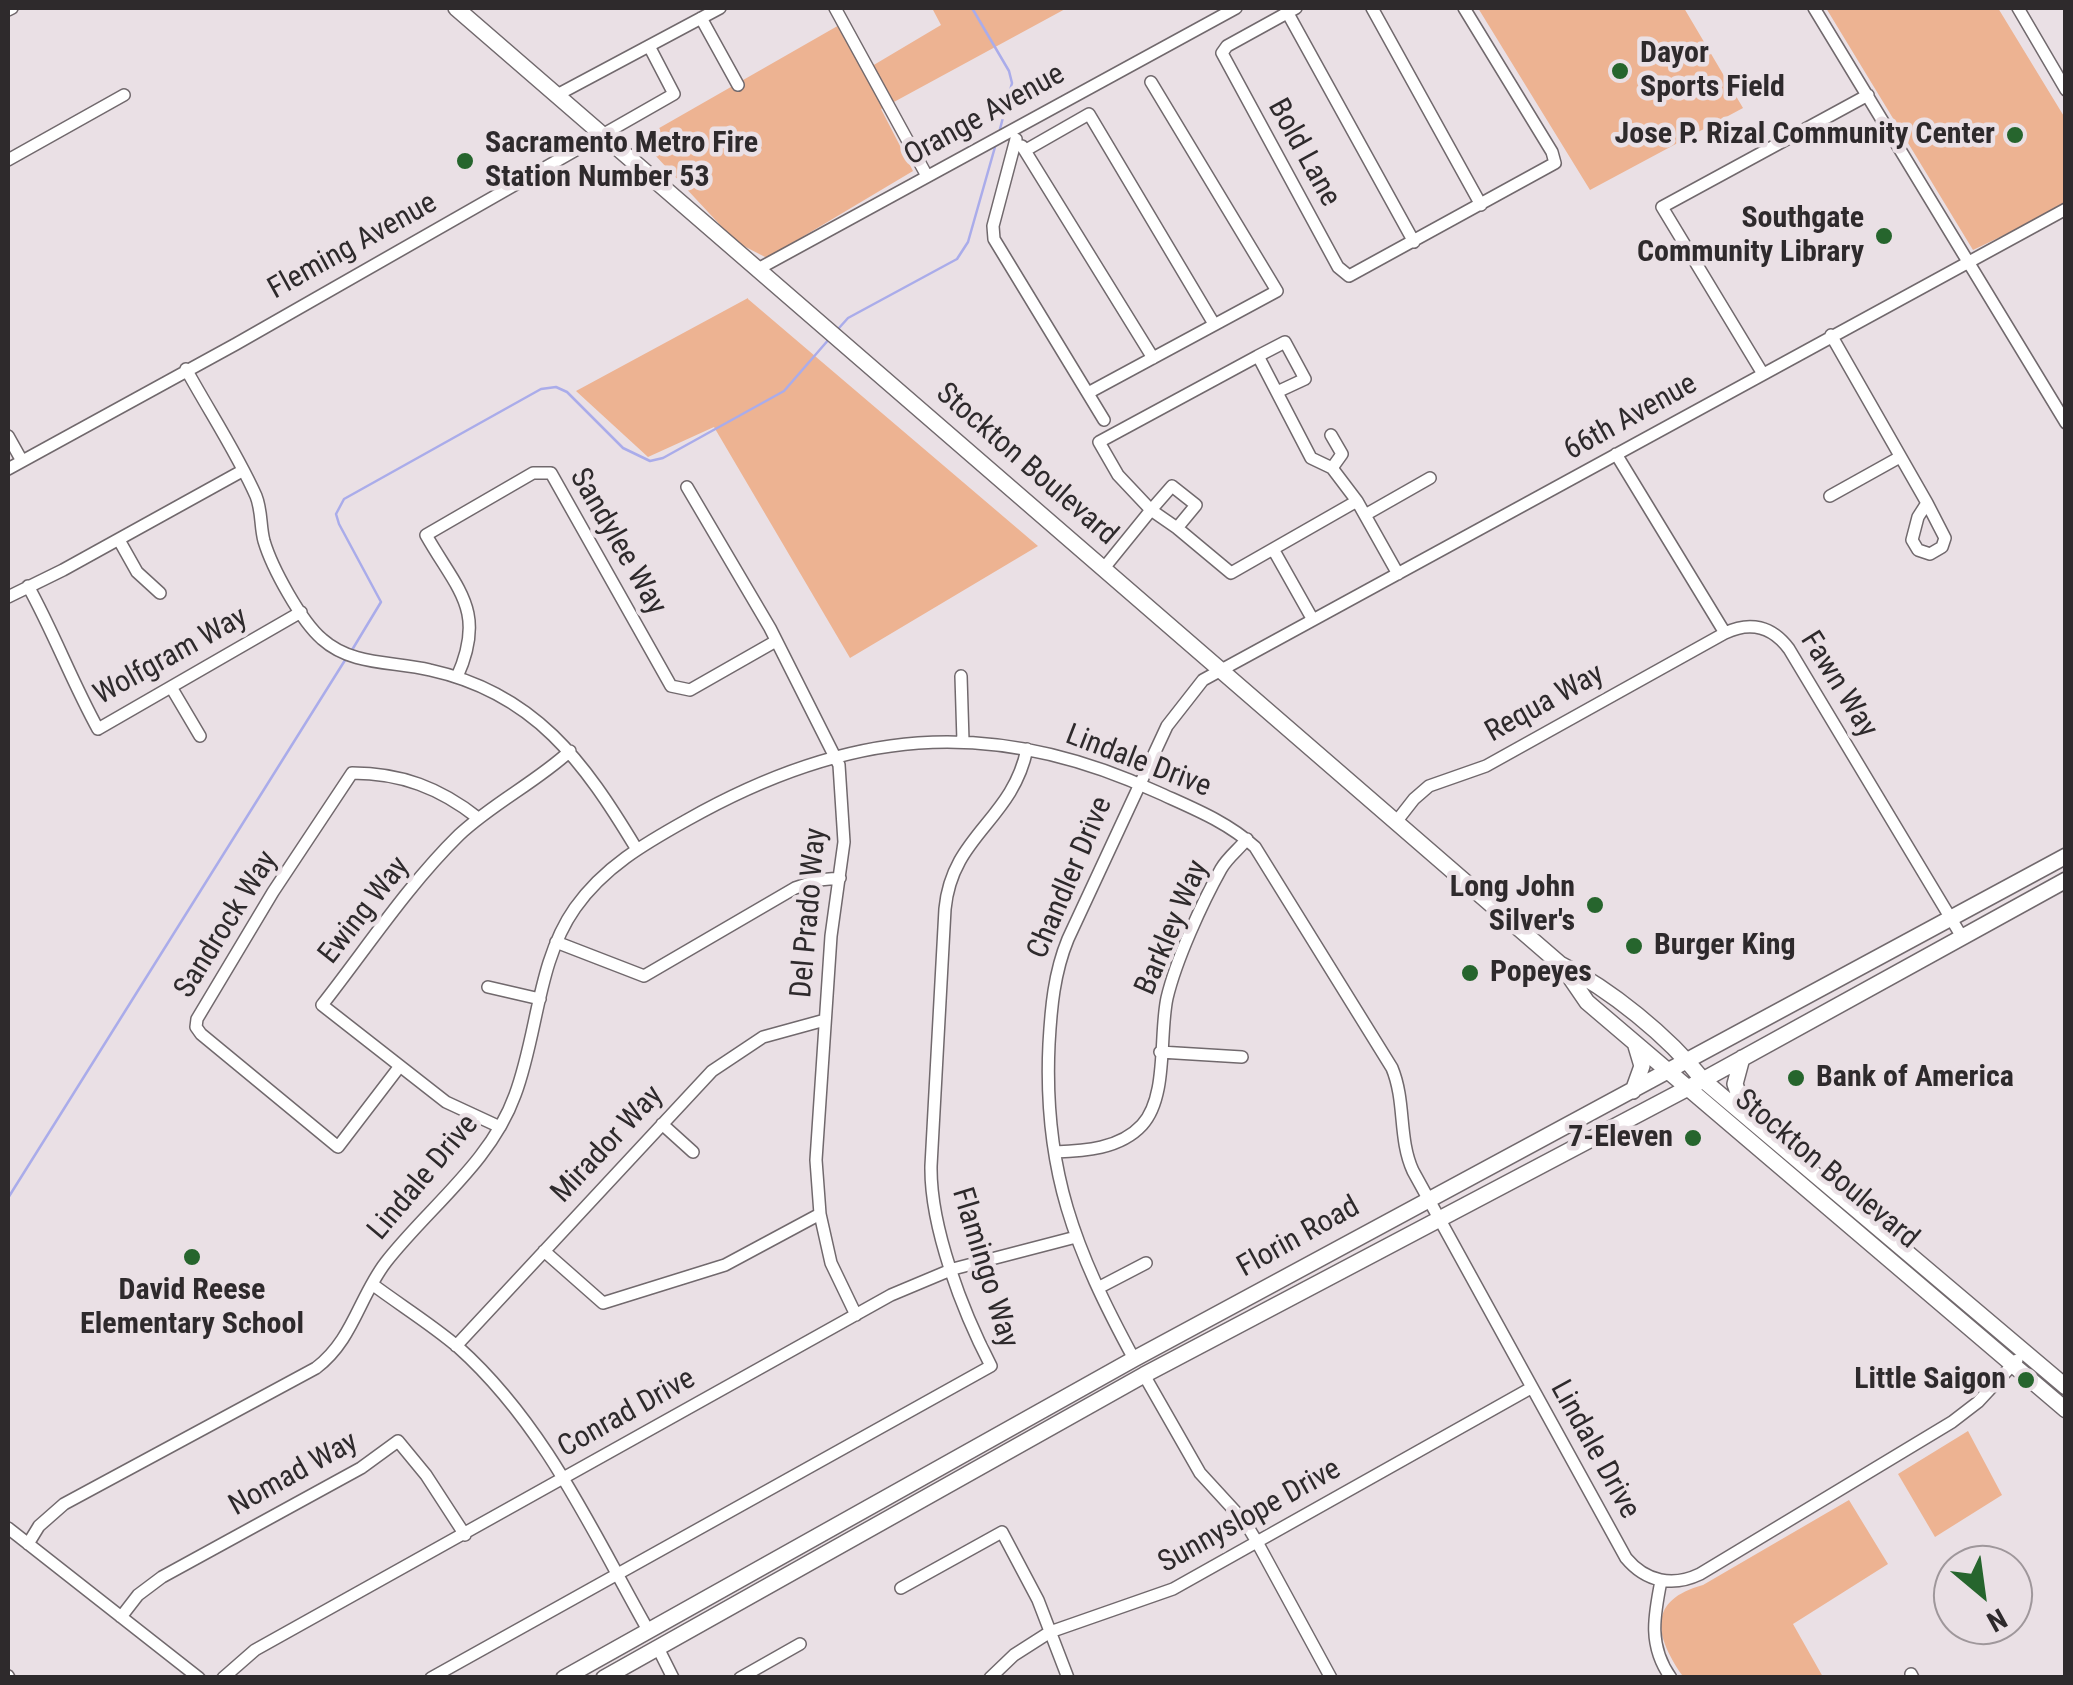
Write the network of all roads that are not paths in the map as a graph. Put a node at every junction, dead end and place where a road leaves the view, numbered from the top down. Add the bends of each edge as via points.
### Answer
1 (456, 8) edge
2 (720, 8) edge
3 (834, 8) edge
4 (1236, 8) edge
5 (1372, 8) edge
6 (1464, 8) edge
7 (1814, 8) edge
8 (2018, 8) edge
9 (1289, 9) edge
10 (701, 18) junction
11 (649, 46) junction
12 (1150, 82) dead end
13 (738, 84) dead end
14 (2066, 90) edge
15 (124, 95) dead end
16 (557, 95) junction
17 (1868, 95) junction
18 (1010, 135) junction
19 (604, 136) junction
20 (1026, 150) junction
21 (8, 160) edge
22 (928, 176) junction
23 (1482, 205) junction
24 (2066, 209) edge
25 (1414, 242) junction
26 (1968, 262) junction
27 (758, 269) junction
28 (1214, 324) junction
29 (1831, 336) junction
30 (1258, 356) junction
31 (1152, 358) junction
32 (186, 370) junction
33 (1763, 374) junction
34 (1277, 392) junction
35 (1088, 394) junction
36 (1104, 420) dead end
37 (2066, 423) edge
38 (1331, 435) dead end
39 (8, 436) edge
40 (1616, 454) junction
41 (1900, 457) junction
42 (22, 461) junction
43 (1332, 468) junction
44 (8, 469) edge
45 (242, 471) junction
46 (1430, 478) dead end
47 (687, 487) dead end
48 (1830, 496) dead end
49 (1357, 501) junction
50 (1928, 504) dead end
51 (1151, 510) junction
52 (1364, 514) junction
53 (1177, 528) junction
54 (119, 540) junction
55 (1273, 549) junction
56 (1104, 568) junction
57 (1398, 574) junction
58 (28, 586) junction
59 (160, 593) dead end
60 (8, 596) edge
61 (301, 612) junction
62 (1313, 620) junction
63 (1724, 633) junction
64 (776, 641) junction
65 (1221, 670) junction
66 (961, 676) dead end
67 (457, 677) junction
68 (172, 687) junction
69 (200, 736) dead end
70 (963, 741) junction
71 (1026, 749) junction
72 (570, 751) junction
73 (836, 754) junction
74 (1140, 784) junction
75 (478, 818) junction
76 (1396, 822) junction
77 (1247, 839) junction
78 (636, 848) junction
79 (2066, 856) edge
80 (840, 878) junction
81 (2066, 880) edge
82 (1950, 918) junction
83 (1962, 937) junction
84 (556, 942) junction
85 (1560, 964) junction
86 (488, 987) dead end
87 (540, 999) junction
88 (825, 1020) junction
89 (1634, 1042) junction
90 (1160, 1052) junction
91 (1242, 1057) dead end
92 (1742, 1058) junction
93 (1687, 1060) junction
94 (400, 1066) junction
95 (1670, 1072) junction
96 (1695, 1084) junction
97 (1633, 1091) junction
98 (1746, 1116) junction
99 (662, 1124) junction
100 (500, 1127) junction
101 (694, 1152) dead end
102 (1054, 1152) junction
103 (1428, 1200) junction
104 (820, 1214) junction
105 (1438, 1218) junction
106 (1076, 1237) junction
107 (544, 1251) junction
108 (1146, 1262) dead end
109 (952, 1269) junction
110 (372, 1284) junction
111 (1098, 1288) junction
112 (856, 1315) junction
113 (456, 1346) junction
114 (1158, 1347) junction
115 (2024, 1351) junction
116 (1134, 1358) junction
117 (2014, 1365) junction
118 (1144, 1375) junction
119 (2066, 1387) edge
120 (1122, 1388) junction
121 (1531, 1388) junction
122 (2066, 1410) edge
123 (565, 1477) junction
124 (8, 1528) edge
125 (465, 1534) junction
126 (1257, 1542) junction
127 (28, 1544) junction
128 (616, 1574) junction
129 (1661, 1581) junction
130 (901, 1588) dead end
131 (121, 1617) junction
132 (673, 1617) junction
133 (648, 1630) junction
134 (1050, 1632) junction
135 (800, 1644) dead end
136 (658, 1648) junction
137 (635, 1660) junction
138 (199, 1678) edge
139 (224, 1678) edge
140 (430, 1678) edge
141 (564, 1678) edge
142 (604, 1678) edge
143 (673, 1678) edge
144 (740, 1678) edge
145 (990, 1678) edge
146 (1068, 1678) edge
147 (1332, 1678) edge
148 (1671, 1678) edge

1 - 16 main road, Stockton Boulevard
2 - 10 street
3 - 22 street
4 - 18 street, Orange Avenue
5 - 23 street
6 - 23 street via 1555,158 1553,166
7 - 17 street
8 - 14 street
9 - 25 street
9 - 25 street, Bold Lane via 1222,54 1346,276
10 - 11 street
10 - 13 street
11 - 16 street
11 - 19 street, Fleming Avenue via 674,94
12 - 28 street via 1277,291
15 - 21 street
16 - 19 main road, Stockton Boulevard
17 - 26 street
17 - 33 street via 1662,208
18 - 20 street
18 - 22 street, Orange Avenue
18 - 35 street via 994,240
19 - 27 main road, Stockton Boulevard
19 - 32 street, Fleming Avenue
20 - 28 street via 1089,114
20 - 31 street
22 - 27 street, Orange Avenue
23 - 25 street
24 - 26 street, 66th Avenue
26 - 29 street, 66th Avenue
26 - 37 street
27 - 56 main road, Stockton Boulevard
28 - 31 street
29 - 33 street, 66th Avenue
29 - 41 street
30 - 34 street
30 - 34 street via 1285,342 1292,354 1304,378
30 - 51 street via 1099,442
31 - 35 street
32 - 42 street, Fleming Avenue
32 - 45 street
33 - 40 street, 66th Avenue
34 - 43 street via 1311,458
35 - 36 street
38 - 43 street via 1342,454
39 - 42 street
40 - 57 street, 66th Avenue
40 - 63 street
41 - 48 street
41 - 50 street
42 - 44 street, Fleming Avenue
43 - 49 street
45 - 54 street
45 - 61 street via 270,556
46 - 52 street
47 - 64 street, Del Prado Way
49 - 52 street
49 - 55 street
51 - 53 street
51 - 53 street via 1172,486 1196,505
51 - 56 street
52 - 57 street
53 - 55 street via 1231,573
54 - 58 street
54 - 59 street via 137,572
55 - 62 street
56 - 65 main road, Stockton Boulevard
57 - 62 street, 66th Avenue
58 - 60 street
58 - 68 street, Wolfgram Way via 98,729
61 - 67 street via 334,648 359,659
61 - 68 street, Wolfgram Way
62 - 65 street, 66th Avenue
63 - 76 street, Requa Way via 1486,766 1429,786
63 - 82 street, Fawn Way via 1756,626 1783,641
64 - 67 street, Sandylee Way via 690,690 672,686 551,473 543,471 426,535 468,608 468,648
64 - 73 street, Del Prado Way
65 - 74 street, Chandler Drive via 1203,680 1166,726
65 - 76 main road, Stockton Boulevard
66 - 70 street
67 - 72 street via 525,712
68 - 69 street
70 - 71 street, Lindale Drive
70 - 73 street, Lindale Drive
71 - 74 street, Lindale Drive
71 - 109 street, Flamingo Way via 1012,792 964,850 946,898 931,1178
72 - 75 street, Ewing Way
72 - 78 street
73 - 78 street, Lindale Drive via 743,789
73 - 80 street, Del Prado Way via 844,816
74 - 77 street, Lindale Drive
74 - 102 street, Chandler Drive via 1056,972 1047,1086
75 - 94 street, Ewing Way via 322,1005
75 - 94 street, Sandrock Way via 417,782 352,774 197,1019 201,1034 338,1148
76 - 85 main road, Stockton Boulevard
77 - 90 street, Barkley Way via 1223,865 1175,972
77 - 103 street, Lindale Drive via 1392,1068 1405,1151
78 - 84 street, Lindale Drive via 586,892
79 - 82 main road, Florin Road
80 - 84 street via 796,888 644,976
80 - 88 street, Del Prado Way
81 - 83 main road, Florin Road
82 - 83 street, Fawn Way
82 - 93 main road, Florin Road
83 - 92 main road, Florin Road
84 - 87 street, Lindale Drive
85 - 89 main road, Stockton Boulevard via 1587,1002
85 - 93 main road, Stockton Boulevard via 1592,980
86 - 87 street
87 - 100 street, Lindale Drive via 522,1076
88 - 99 street, Mirador Way via 745,1047
88 - 104 street, Del Prado Way via 816,1160
89 - 95 main road, Stockton Boulevard
89 - 97 main road via 1642,1066
90 - 91 street
90 - 102 street, Barkley Way via 1156,1098 1142,1126 1103,1146
92 - 96 main road, Florin Road
92 - 98 main road via 1735,1084
93 - 95 main road, Florin Road
93 - 96 main road, Stockton Boulevard
94 - 100 street, Ewing Way via 454,1108
95 - 96 main road, Stockton Boulevard
95 - 97 main road, Florin Road
96 - 98 main road, Stockton Boulevard
96 - 105 main road, Florin Road
96 - 117 main road, Stockton Boulevard
97 - 103 main road, Florin Road
98 - 115 main road, Stockton Boulevard
99 - 101 street
99 - 107 street, Mirador Way
100 - 110 street, Lindale Drive
102 - 106 street, Chandler Drive
103 - 105 street, Lindale Drive
103 - 114 main road, Florin Road
104 - 107 street via 725,1265 603,1303
104 - 112 street, Del Prado Way via 831,1262
105 - 118 main road, Florin Road
105 - 121 street, Lindale Drive
106 - 109 street, Conrad Drive
106 - 111 street, Chandler Drive
107 - 113 street, Mirador Way
108 - 111 street
109 - 112 street, Conrad Drive
109 - 128 street, Flamingo Way via 991,1366
110 - 113 street
110 - 127 street, Lindale Drive via 348,1335 325,1361 64,1504
111 - 116 street, Chandler Drive
112 - 123 street, Conrad Drive
113 - 123 street
114 - 116 main road, Florin Road
114 - 118 main road
115 - 117 street
115 - 119 main road, Stockton Boulevard
116 - 120 main road
116 - 132 main road, Florin Road
117 - 122 main road, Stockton Boulevard
117 - 129 street via 1952,1422 1700,1574
118 - 120 main road, Florin Road
118 - 126 street via 1200,1474
120 - 136 main road, Florin Road
121 - 126 street, Sunnyslope Drive
121 - 129 street, Lindale Drive via 1626,1558
123 - 125 street, Conrad Drive
123 - 128 street
124 - 127 street
125 - 131 street, Nomad Way via 398,1442 162,1577
125 - 139 street, Conrad Drive via 255,1650
126 - 134 street, Sunnyslope Drive via 1160,1596
126 - 147 street
127 - 131 street
128 - 133 street
128 - 140 street, Flamingo Way
129 - 148 street via 1653,1633
130 - 134 street via 1002,1532
131 - 138 street
132 - 133 main road, Florin Road
132 - 136 main road
133 - 137 main road
133 - 141 main road, Florin Road
134 - 145 street, Sunnyslope Drive
134 - 146 street
135 - 144 street
136 - 137 main road, Florin Road
136 - 143 street
137 - 142 main road, Florin Road

